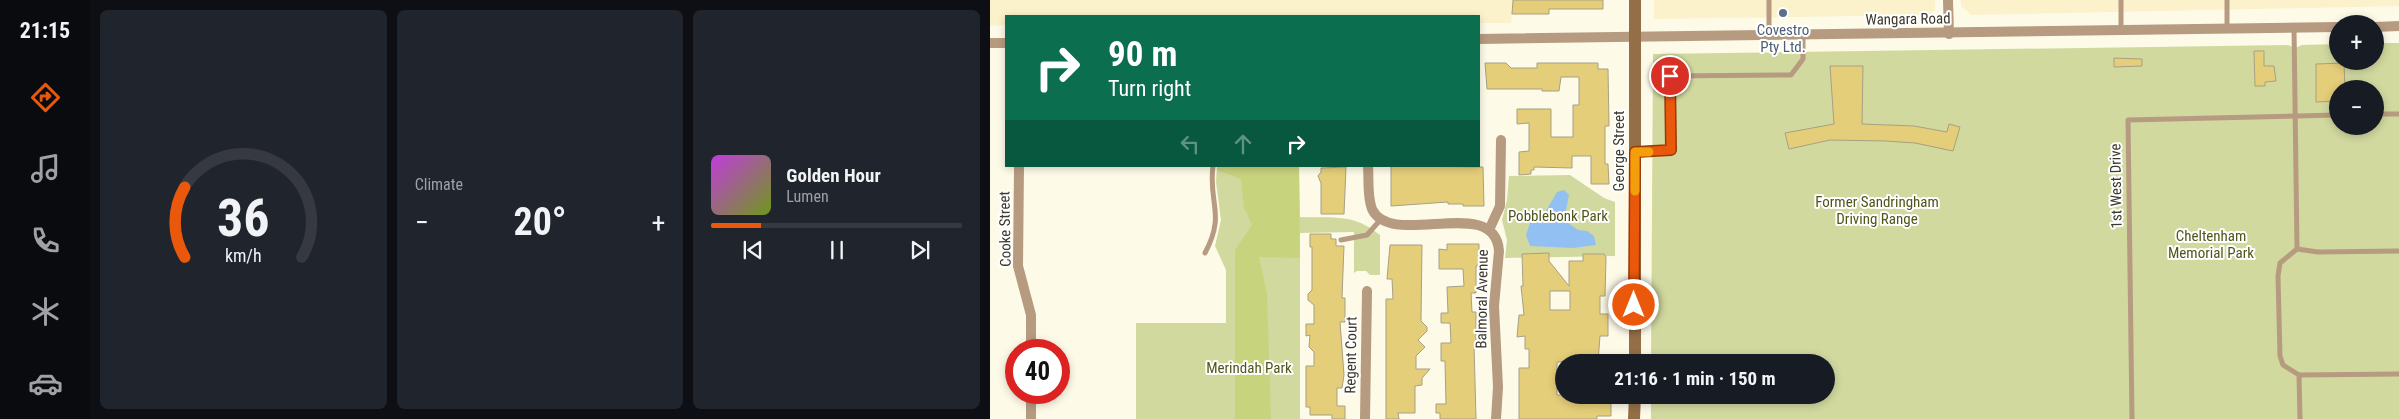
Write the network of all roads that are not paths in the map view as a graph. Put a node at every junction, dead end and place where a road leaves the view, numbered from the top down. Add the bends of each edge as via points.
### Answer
1 (1636, 0) edge
2 (1769, 0) edge
3 (1948, 0) edge
4 (2121, 0) edge
5 (2227, 0) edge
6 (2384, 26) edge
7 (2399, 26) edge
8 (2329, 27) edge
9 (2294, 28) junction
10 (2227, 29) junction
11 (2121, 30) junction
12 (1949, 34) junction
13 (1769, 36) junction
14 (1803, 36) junction
15 (1636, 38) junction
16 (1480, 39) edge
17 (1005, 42) edge
18 (990, 43) edge
19 (2384, 114) edge
20 (2399, 114) edge
21 (2295, 115) junction
22 (2329, 115) edge
23 (1502, 140) dead end
24 (1635, 152) junction
25 (1019, 167) edge
26 (1213, 167) edge
27 (1368, 167) edge
28 (1382, 219) junction
29 (1489, 230) junction
30 (1341, 240) dead end
31 (2297, 249) junction
32 (2399, 251) edge
33 (1205, 253) dead end
34 (1367, 291) dead end
35 (1031, 339) edge
36 (1634, 354) edge
37 (2399, 374) edge
38 (2299, 375) junction
39 (1031, 404) edge
40 (1634, 404) edge
41 (1031, 419) edge
42 (1366, 419) edge
43 (1496, 419) edge
44 (1634, 419) edge
45 (2132, 419) edge
46 (2300, 419) edge

1 - 15 street, George Street
2 - 13 lane
3 - 12 street
4 - 11 lane
5 - 10 lane
6 - 7 street
8 - 9 street, Wangara Road
9 - 10 street, Wangara Road
9 - 21 lane
10 - 11 street, Wangara Road
11 - 12 street, Wangara Road
12 - 14 street, Wangara Road
13 - 14 street, Wangara Road
13 - 15 street, Wangara Road
14 - 24 lane via 1803,58 1791,75 1670,76 1671,150
15 - 16 street, Wangara Road
15 - 24 street, George Street
17 - 18 street
19 - 20 lane
21 - 22 lane
21 - 31 lane
21 - 45 lane, 1st West Drive via 2128,120
23 - 29 street via 1500,206
24 - 36 street, George Street
25 - 35 street, Cooke Street via 1018,266 1031,315
26 - 33 lane via 1216,226
27 - 28 street via 1372,209
28 - 29 street, Balmoral Avenue via 1396,224 1474,224
28 - 30 lane via 1367,234
29 - 43 street, Balmoral Avenue via 1498,241 1499,251 1494,306 1498,387
31 - 32 lane via 2318,252
31 - 38 lane via 2280,263 2278,285 2280,356 2283,365
34 - 42 street, Regent Court
37 - 38 lane
38 - 46 lane
39 - 41 street
40 - 44 street

